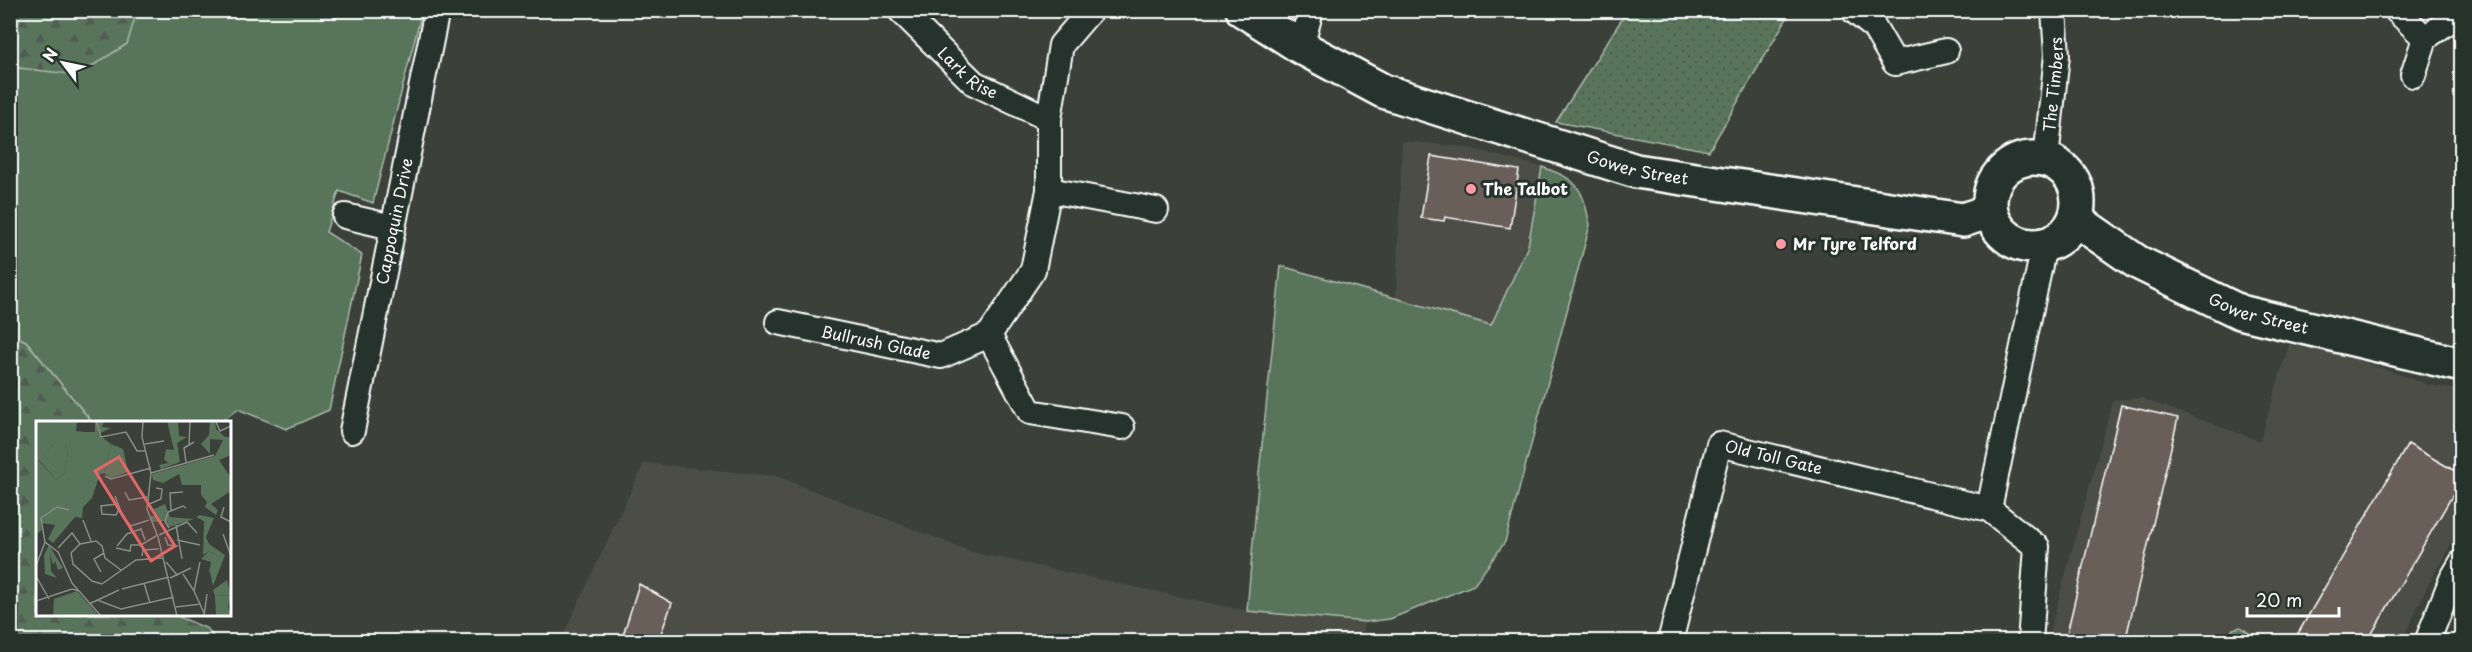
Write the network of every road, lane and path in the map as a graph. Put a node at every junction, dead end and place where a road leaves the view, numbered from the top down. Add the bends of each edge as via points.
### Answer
1 (437, 10) edge
2 (900, 10) edge
3 (1091, 10) edge
4 (1243, 10) edge
5 (1311, 10) edge
6 (1853, 10) edge
7 (2054, 10) edge
8 (2460, 10) edge
9 (2397, 11) edge
10 (2425, 38) junction
11 (1301, 47) junction
12 (1946, 51) dead end
13 (2413, 75) dead end
14 (1049, 119) junction
15 (2046, 159) junction
16 (1049, 190) junction
17 (1156, 210) dead end
18 (1990, 211) junction
19 (345, 216) dead end
20 (2075, 219) junction
21 (392, 227) junction
22 (2044, 246) junction
23 (778, 322) dead end
24 (989, 335) junction
25 (2462, 366) edge
26 (1122, 427) dead end
27 (352, 431) dead end
28 (1989, 509) junction
29 (2462, 562) edge
30 (1670, 642) edge
31 (2030, 642) edge
32 (2427, 642) edge

1 - 21 street, Cappoquin Drive
2 - 14 street, Lark Rise via 974,83
3 - 14 street via 1061,45
4 - 11 street, Gower Street
5 - 11 street
6 - 12 street via 1874,27 1895,63
7 - 15 street, The Timbers via 2057,55
8 - 10 street
9 - 10 street
10 - 13 street
11 - 18 street, Gower Street via 1383,90 1636,171 1963,220
14 - 16 street
15 - 18 street via 2027,158 1998,176 1991,191
15 - 20 street via 2060,166 2076,186 2079,200
16 - 17 street
16 - 24 street via 1033,270
18 - 22 street via 2006,237 2024,246
19 - 21 street
20 - 22 street via 2060,239
20 - 25 street, Gower Street via 2137,262 2240,312
21 - 27 street, Cappoquin Drive
22 - 28 street
23 - 24 street, Bullrush Glade via 940,356
24 - 26 street via 1030,412
28 - 30 street, Old Toll Gate via 1719,444
28 - 31 street, Old Toll Gate via 2037,547
29 - 32 street

